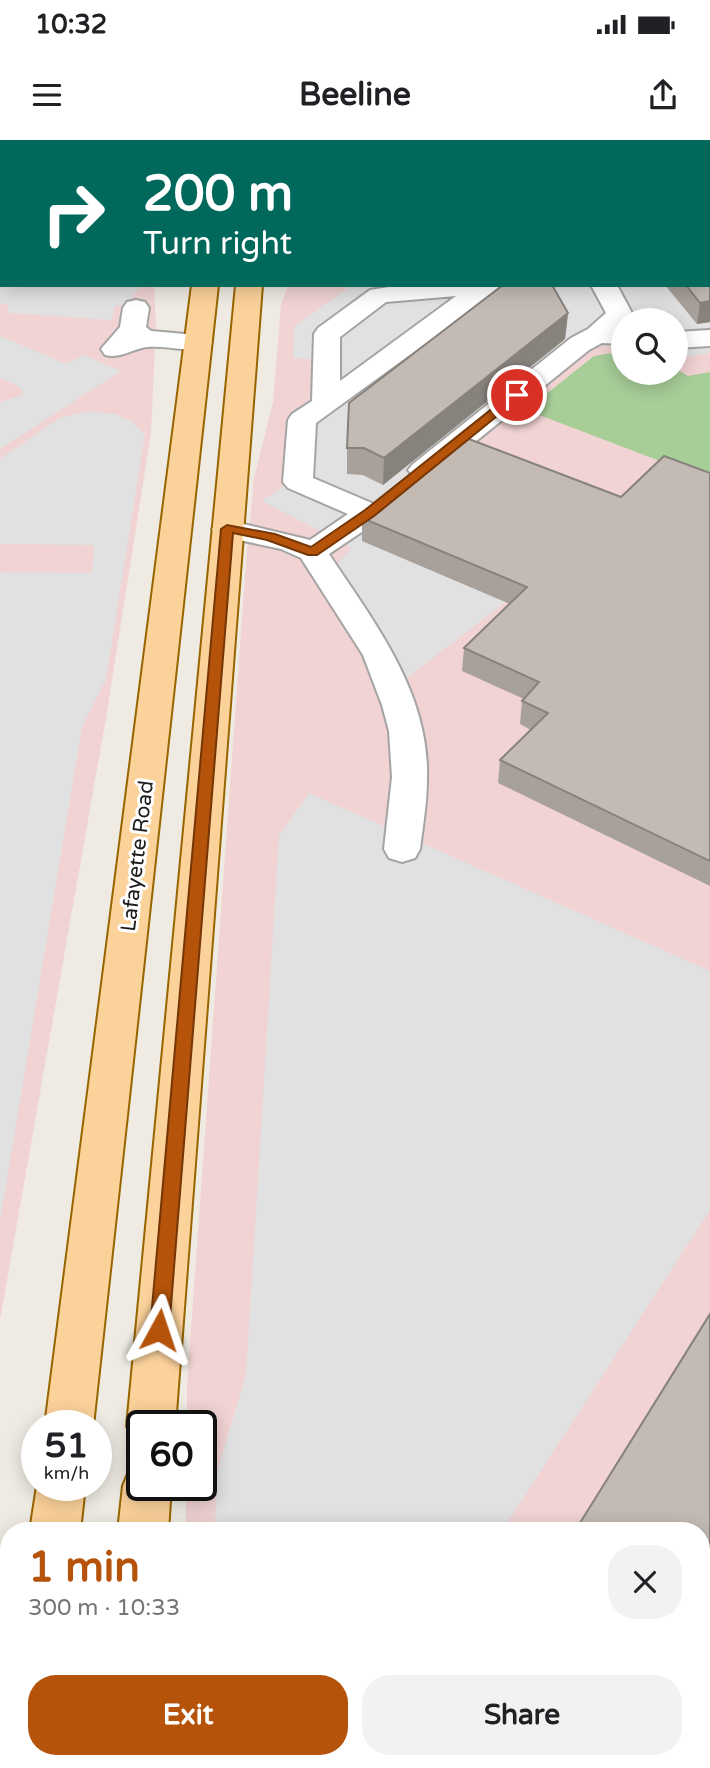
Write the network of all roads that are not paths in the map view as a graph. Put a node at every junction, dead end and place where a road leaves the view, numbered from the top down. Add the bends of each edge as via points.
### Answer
1 (205, 287) edge
2 (249, 287) edge
3 (474, 287) edge
4 (485, 287) edge
5 (605, 287) edge
6 (611, 308) edge
7 (138, 325) dead end
8 (611, 330) edge
9 (710, 338) edge
10 (688, 339) edge
11 (199, 342) junction
12 (326, 404) junction
13 (387, 499) junction
14 (227, 529) junction
15 (312, 552) junction
16 (402, 849) dead end
17 (71, 1410) edge
18 (152, 1410) edge
19 (59, 1501) edge
20 (146, 1501) edge
21 (56, 1522) edge
22 (145, 1522) edge

1 - 11 main road, Lafayette Road
2 - 14 main road
3 - 12 lane via 379,295 327,334
4 - 12 lane
5 - 6 lane
7 - 11 lane
8 - 13 lane via 580,344
9 - 10 lane
11 - 17 main road, Lafayette Road
12 - 13 lane via 302,420 298,482
13 - 15 lane
14 - 15 lane via 270,537
14 - 18 main road
15 - 16 lane via 379,655 399,705 410,777
19 - 21 main road
20 - 22 main road

